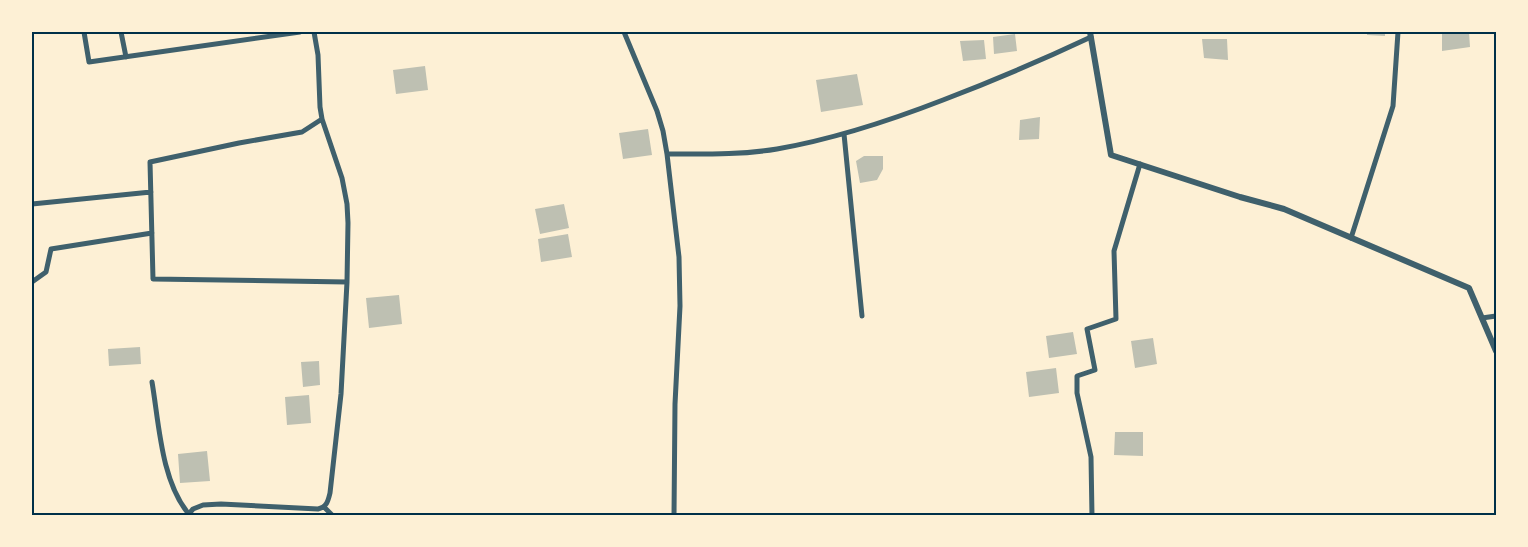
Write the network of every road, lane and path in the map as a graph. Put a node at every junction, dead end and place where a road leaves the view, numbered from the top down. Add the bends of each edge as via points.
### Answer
1 (84, 32) edge
2 (121, 32) edge
3 (300, 32) edge
4 (314, 32) edge
5 (624, 32) edge
6 (1398, 32) edge
7 (1090, 34) edge
8 (126, 57) junction
9 (322, 119) junction
10 (844, 134) junction
11 (667, 154) junction
12 (1140, 164) junction
13 (151, 192) junction
14 (32, 204) edge
15 (152, 233) junction
16 (1351, 238) junction
17 (32, 282) edge
18 (347, 282) junction
19 (862, 316) dead end
20 (1497, 316) edge
21 (1482, 318) junction
22 (1497, 351) edge
23 (152, 382) dead end
24 (324, 507) junction
25 (188, 514) edge
26 (333, 516) edge
27 (674, 516) edge
28 (1092, 516) edge

1 - 8 street via 89,62
2 - 8 street
3 - 8 street
4 - 9 street
5 - 11 street via 657,111
6 - 16 street via 1393,106
7 - 10 street via 1050,57 959,94
7 - 12 street via 1111,155
9 - 13 street via 303,132 150,162
9 - 18 street via 347,204
10 - 11 street via 753,152
10 - 19 street
11 - 27 street via 680,281
12 - 16 street via 1284,209
12 - 28 street via 1114,251 1116,319 1087,329 1095,370 1077,376 1091,457
13 - 14 street
13 - 15 street
15 - 17 street via 51,249 46,272
15 - 18 street via 153,279
16 - 21 street via 1469,288
18 - 24 street via 337,439 330,493
20 - 21 street
21 - 22 street
23 - 25 street via 167,469
24 - 25 street via 220,504 203,505
24 - 26 street

